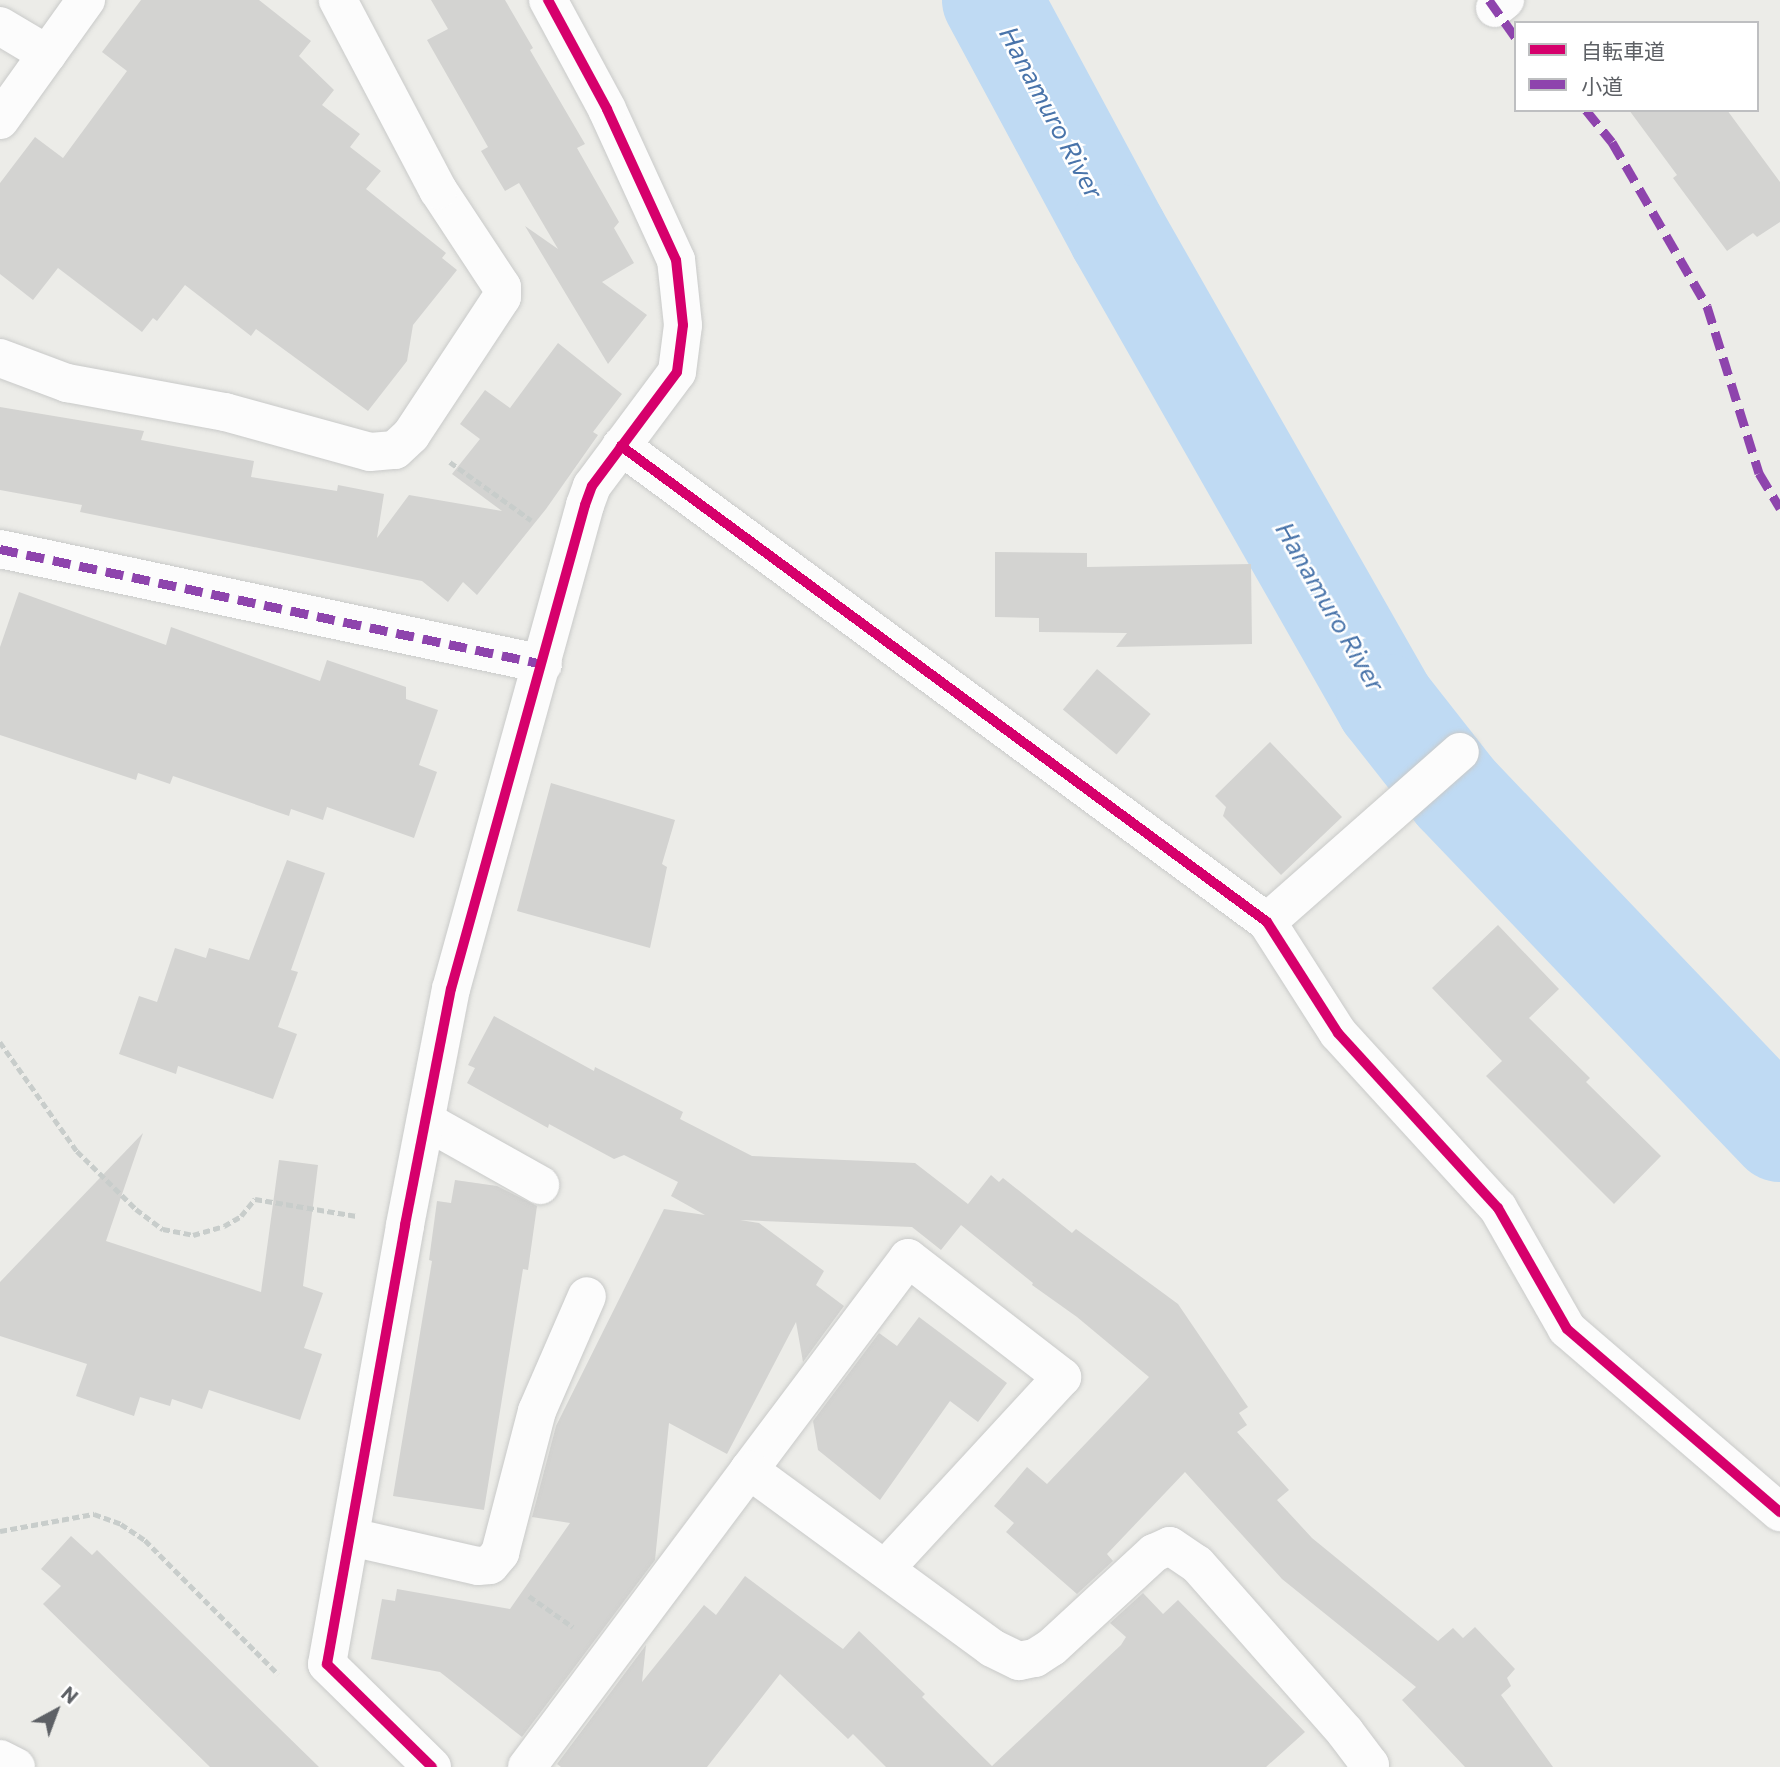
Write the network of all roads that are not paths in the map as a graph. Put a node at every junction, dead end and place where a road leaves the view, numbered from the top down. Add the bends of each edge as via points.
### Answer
1 (86, 0) edge
2 (338, 0) edge
3 (548, 0) edge
4 (0, 26) edge
5 (47, 54) junction
6 (0, 120) edge
7 (0, 358) edge
8 (621, 446) junction
9 (0, 549) edge
10 (543, 664) junction
11 (1460, 752) dead end
12 (1268, 922) junction
13 (426, 1121) junction
14 (541, 1185) dead end
15 (587, 1296) dead end
16 (749, 1470) junction
17 (1780, 1512) edge
18 (351, 1537) junction
19 (885, 1569) junction
20 (0, 1759) edge
21 (16, 1767) edge
22 (432, 1767) edge
23 (527, 1767) edge
24 (1368, 1767) edge

1 - 5 street
2 - 7 street via 438,190 502,287 502,297 411,435 395,450 370,452 225,412 67,383
3 - 8 street via 607,109 676,260 682,294 677,372
4 - 5 street
5 - 6 street
8 - 10 street via 592,486 585,505
8 - 12 street
9 - 10 street
10 - 13 street via 451,989
11 - 12 street
12 - 17 street via 1338,1033 1498,1208 1567,1329
13 - 14 street
13 - 18 street
15 - 18 street via 537,1411 500,1553 490,1565
16 - 19 street
16 - 19 street via 908,1258 1062,1377
16 - 23 street
18 - 22 street via 327,1664
19 - 24 street via 992,1648 1020,1661 1052,1647 1154,1553 1170,1546 1197,1564 1345,1732
20 - 21 street

